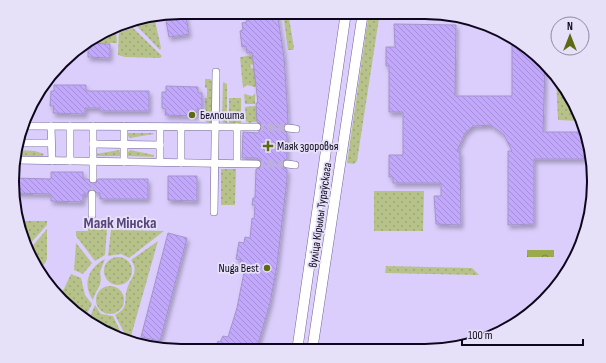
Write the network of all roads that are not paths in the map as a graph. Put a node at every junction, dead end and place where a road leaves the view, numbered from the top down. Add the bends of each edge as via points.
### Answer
1 (345, 19) edge
2 (362, 19) edge
3 (216, 72) dead end
4 (29, 126) edge
5 (51, 126) junction
6 (70, 126) junction
7 (93, 126) junction
8 (124, 126) junction
9 (160, 127) junction
10 (181, 127) junction
11 (215, 127) junction
12 (237, 127) junction
13 (257, 127) tunnel mouth
14 (288, 128) tunnel mouth
15 (296, 129) dead end
16 (24, 142) edge
17 (51, 143) junction
18 (93, 144) junction
19 (124, 145) junction
20 (160, 145) junction
21 (20, 160) edge
22 (52, 161) junction
23 (70, 161) junction
24 (93, 162) junction
25 (124, 162) junction
26 (160, 162) junction
27 (181, 163) junction
28 (215, 163) junction
29 (237, 163) junction
30 (257, 164) tunnel mouth
31 (92, 179) tunnel mouth
32 (92, 194) tunnel mouth
33 (214, 212) dead end
34 (92, 215) dead end
35 (298, 344) edge
36 (313, 344) edge

1 - 35 main road, вуліца Кірылы Тураўскага
2 - 36 main road, вуліца Кірылы Тураўскага
3 - 11 street
4 - 5 street
5 - 6 street
5 - 17 street
6 - 7 street
6 - 23 street
7 - 8 street
7 - 18 street
8 - 9 street
8 - 19 street
9 - 10 street
9 - 20 street
10 - 11 street
10 - 27 street
11 - 12 street
11 - 28 street
12 - 13 street
12 - 29 street
14 - 15 street
16 - 17 street
17 - 22 street
18 - 19 street
18 - 24 street
19 - 20 street
19 - 25 street
20 - 26 street
21 - 22 street
22 - 23 street
23 - 24 street
24 - 25 street
24 - 31 street
25 - 26 street
26 - 27 street
27 - 28 street
28 - 29 street
28 - 33 street
29 - 30 street
32 - 34 street

